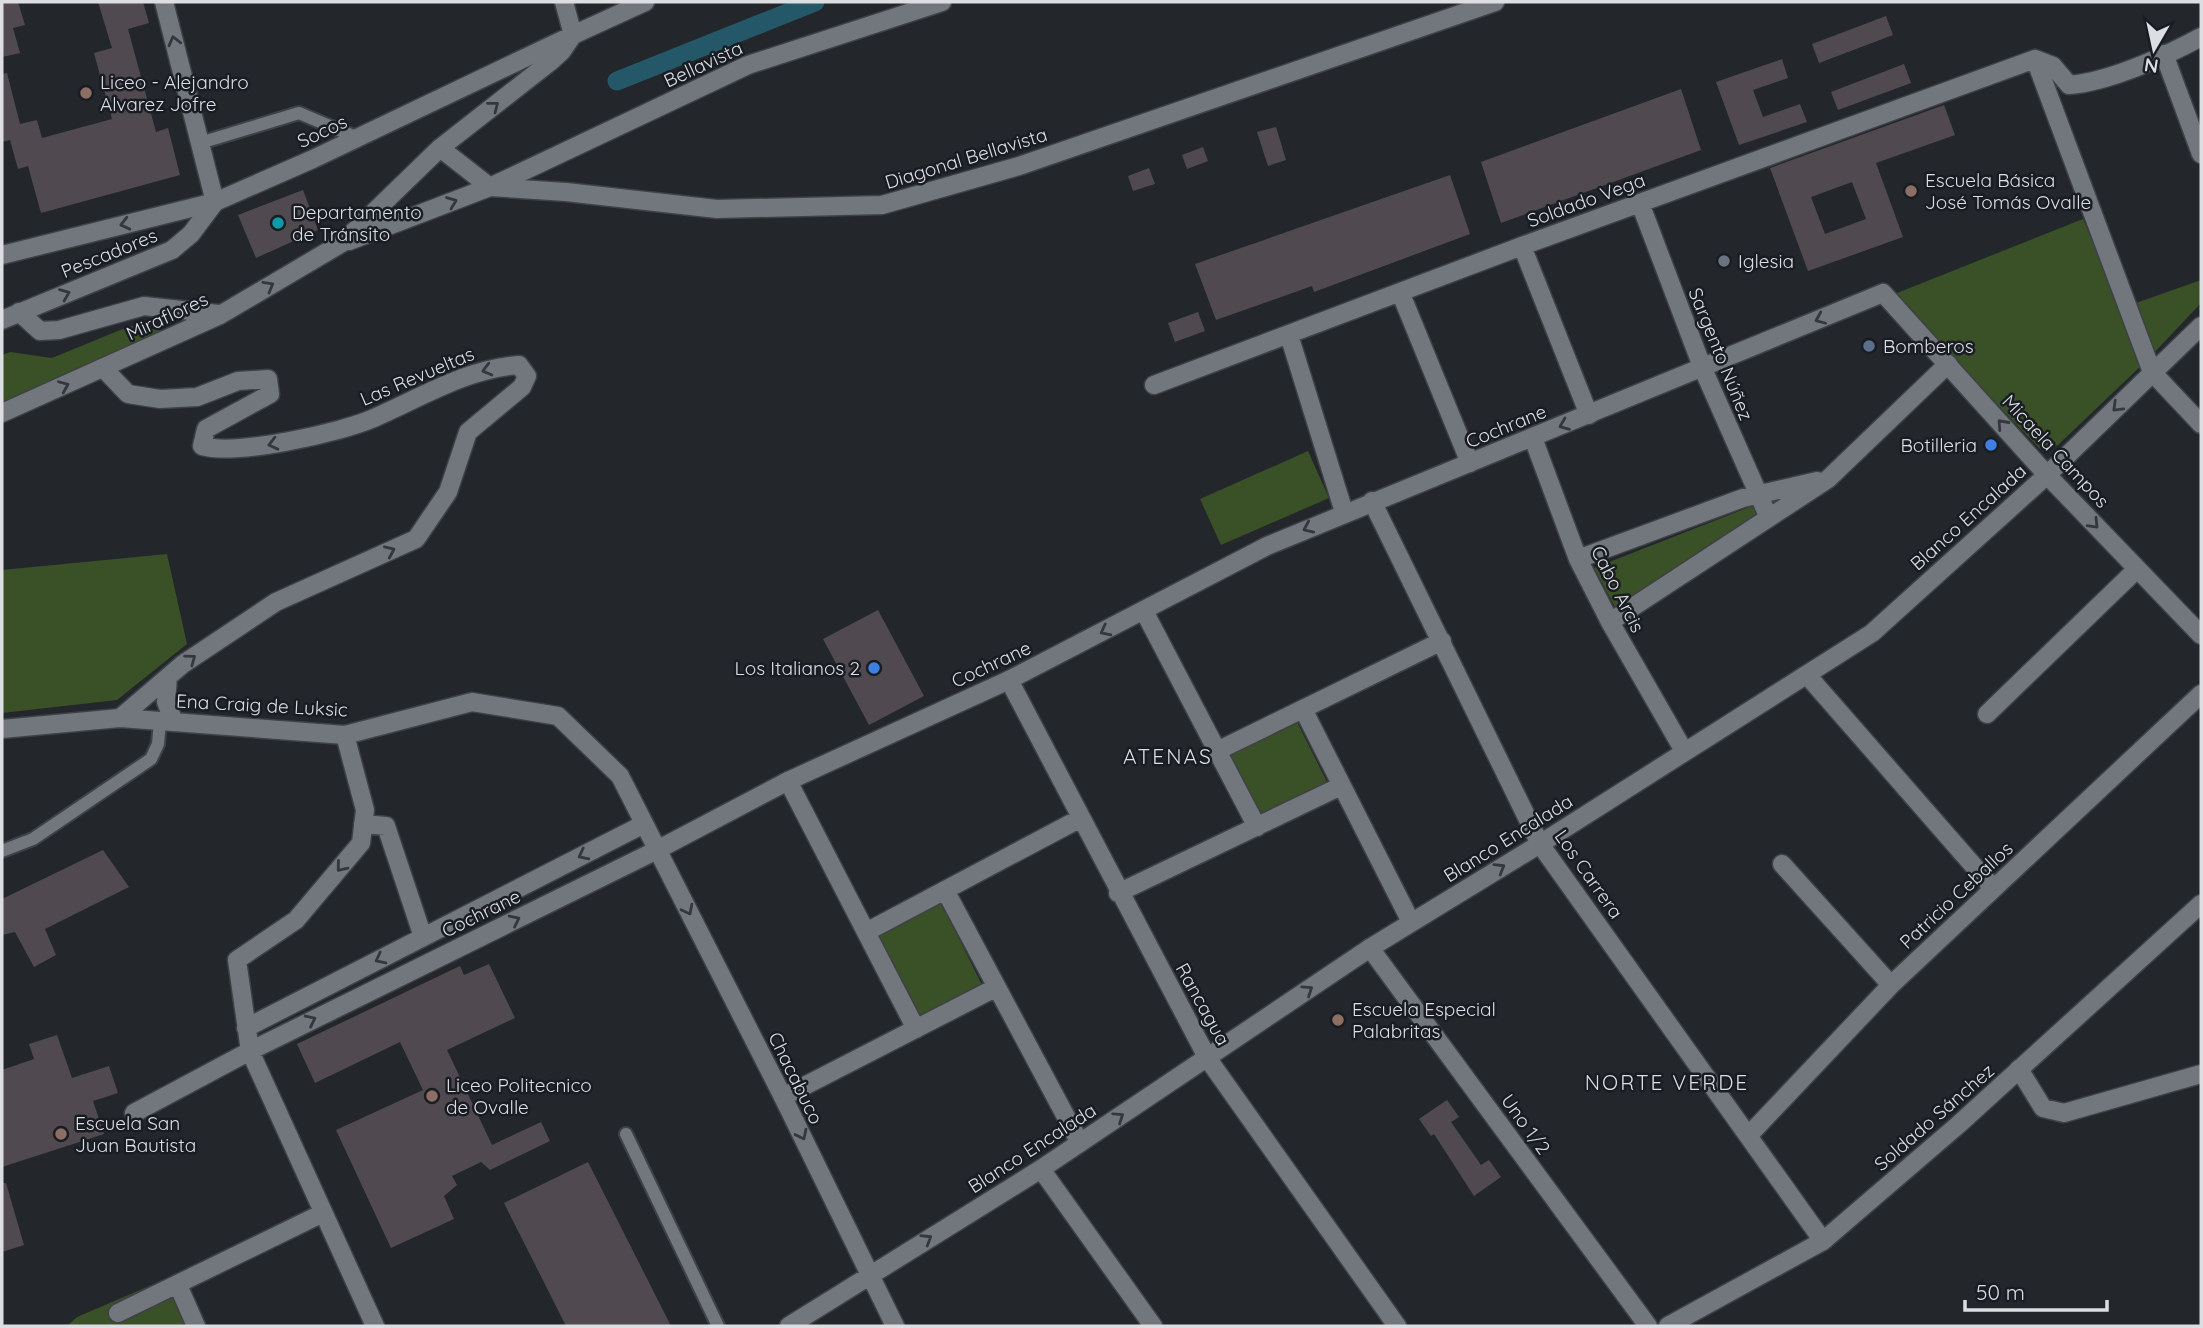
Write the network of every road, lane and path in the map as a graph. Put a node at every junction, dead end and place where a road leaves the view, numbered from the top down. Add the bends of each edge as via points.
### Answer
1 (164, 2) edge
2 (564, 2) edge
3 (645, 2) edge
4 (942, 2) edge
5 (1494, 2) edge
6 (573, 35) junction
7 (2201, 37) edge
8 (2164, 54) junction
9 (2035, 59) junction
10 (358, 138) junction
11 (200, 143) junction
12 (440, 148) junction
13 (2201, 153) edge
14 (489, 187) junction
15 (215, 202) junction
16 (1640, 203) junction
17 (342, 243) junction
18 (1521, 246) junction
19 (2, 255) edge
20 (1883, 293) joint
21 (1401, 294) junction
22 (19, 312) junction
23 (220, 315) junction
24 (2, 320) edge
25 (2201, 326) edge
26 (1289, 335) junction
27 (1948, 364) junction
28 (104, 369) junction
29 (1703, 369) junction
30 (2152, 372) junction
31 (1154, 385) dead end
32 (2, 413) edge
33 (1589, 415) junction
34 (2201, 424) edge
35 (1533, 438) junction
36 (1469, 463) junction
37 (2047, 475) junction
38 (1828, 479) junction
39 (1756, 495) junction
40 (1372, 501) junction
41 (1344, 512) junction
42 (1769, 519) junction
43 (1578, 559) junction
44 (2137, 569) junction
45 (1144, 611) junction
46 (1610, 622) junction
47 (2201, 635) edge
48 (1442, 641) junction
49 (1807, 675) junction
50 (168, 677) junction
51 (1009, 680) junction
52 (2201, 694) edge
53 (1303, 709) junction
54 (1987, 714) dead end
55 (120, 718) junction
56 (167, 722) junction
57 (2, 729) edge
58 (345, 734) junction
59 (1217, 751) junction
60 (1684, 751) junction
61 (788, 781) junction
62 (1341, 786) junction
63 (1081, 818) junction
64 (363, 824) junction
65 (644, 824) junction
66 (1257, 827) junction
67 (1541, 844) junction
68 (657, 850) junction
69 (2, 851) edge
70 (1782, 864) dead end
71 (1993, 888) junction
72 (945, 890) junction
73 (1118, 893) junction
74 (2201, 904) edge
75 (1411, 922) junction
76 (868, 931) junction
77 (423, 937) junction
78 (1370, 948) junction
79 (1891, 985) junction
80 (997, 987) junction
81 (246, 1028) junction
82 (916, 1029) junction
83 (250, 1051) junction
84 (1208, 1059) junction
85 (2019, 1069) junction
86 (2201, 1074) edge
87 (783, 1097) junction
88 (134, 1113) dead end
89 (626, 1134) dead end
90 (1749, 1135) junction
91 (1080, 1143) junction
92 (1041, 1169) junction
93 (323, 1213) junction
94 (1823, 1241) junction
95 (868, 1274) junction
96 (178, 1285) junction
97 (118, 1313) dead end
98 (196, 1326) edge
99 (375, 1326) edge
100 (718, 1326) edge
101 (789, 1326) edge
102 (895, 1326) edge
103 (1153, 1326) edge
104 (1397, 1326) edge
105 (1648, 1326) edge
106 (1668, 1326) edge

11 -> 1 street
2 - 6 street
3 - 6 street, Socos
4 - 14 street, Bellavista via 748,65
5 - 14 street, Diagonal Bellavista via 1019,166 883,205 717,209
6 - 10 street, Socos
12 -> 6 street, Miraflores via 550,62
7 - 8 street
8 - 9 street via 2115,74 2069,85 2053,66
8 - 13 street
9 - 16 street, Soldado Vega
9 - 30 street
10 - 11 lane via 299,113
10 - 15 street, Socos
11 - 15 street
12 - 14 street
12 - 17 street, Miraflores
17 -> 14 street, Miraflores
15 -> 19 street, Socos
22 -> 15 street, Pescadores via 172,250
16 - 18 street, Soldado Vega
16 - 29 street, Sargento Núñez
23 -> 17 street, Miraflores
18 - 21 street, Soldado Vega
18 - 33 street
20 - 27 street, Micaela Campos
20 -> 29 street, Cochrane
21 - 26 street, Soldado Vega
21 - 36 street
22 - 23 street via 40,331 144,306
22 - 24 street, Pescadores
23 - 28 street, Miraflores
25 - 30 street, Blanco Encalada
26 - 31 street, Soldado Vega
26 - 41 street
37 -> 27 street, Micaela Campos
27 - 38 street
32 -> 28 street, Miraflores
50 -> 28 street, Las Revueltas via 276,602 416,539 448,492 468,432 522,387 527,376 519,365 493,367 370,419 262,447 217,451 202,446 206,429 270,394 268,379 238,381 197,397 160,398 128,394
29 - 33 street, Cochrane
29 - 39 street, Sargento Núñez
30 - 34 street
30 -> 37 street, Blanco Encalada
33 -> 35 street, Cochrane
35 - 36 street, Cochrane
35 - 43 street, Cabo Arcis
36 - 40 street, Cochrane
37 -> 44 street, Micaela Campos
37 - 49 street, Blanco Encalada via 1872,633
38 - 39 street
38 - 42 street
39 - 42 street, Sargento Núñez
39 - 43 street
40 - 41 street, Cochrane
40 - 48 street, Los Carrera
41 -> 45 street, Cochrane via 1267,546
42 - 46 street
43 - 46 street, Cabo Arcis
44 - 47 street, Micaela Campos
44 - 54 street
45 -> 51 street, Cochrane
45 - 59 street
46 - 60 street, Cabo Arcis
48 - 53 street
48 - 67 street, Los Carrera
49 - 60 street, Blanco Encalada
49 - 71 street
50 - 55 street, Las Revueltas
50 - 56 street
51 - 61 street, Cochrane
51 - 63 street, Rancagua
52 - 71 street, Patricio Ceballos
53 - 59 street
53 - 62 street
55 - 56 street, Ena Craig de Luksic
55 - 57 street, Ena Craig de Luksic
56 - 58 street, Ena Craig de Luksic
56 - 69 lane via 151,759 33,839
58 - 64 street via 365,810
58 - 65 street, Ena Craig de Luksic via 472,702 558,716 620,776
59 - 66 street
60 - 67 street, Blanco Encalada
61 - 68 street, Cochrane
61 - 76 street
62 - 66 street
62 - 75 street
63 - 72 street
63 - 73 street, Rancagua
64 - 77 street via 386,826
64 -> 81 street via 360,843 296,920 237,960
65 - 68 street, Ena Craig de Luksic
65 -> 77 street, Cochrane
66 - 73 street
75 -> 67 street, Blanco Encalada
67 - 90 street, Los Carrera
83 -> 68 street, Cochrane
68 -> 87 street, Chacabuco
70 - 79 street
71 - 79 street, Patricio Ceballos
72 - 76 street
72 - 80 street
73 - 84 street, Rancagua
74 - 85 street, Soldado Sánchez
75 - 78 street, Blanco Encalada
76 - 82 street
77 -> 81 street, Cochrane
84 -> 78 street, Blanco Encalada
78 - 105 street, Uno 1/2
79 - 90 street, Patricio Ceballos
80 - 82 street
80 - 91 street
81 - 83 street
82 - 87 street
83 - 88 street, Cochrane
83 - 93 street
91 -> 84 street, Blanco Encalada
84 - 104 street, Rancagua
85 - 86 street via 2043,1108 2064,1113
85 - 94 street, Soldado Sánchez
87 -> 95 street, Chacabuco
89 - 100 lane
90 - 94 street, Los Carrera
91 - 92 street, Blanco Encalada
95 -> 92 street, Blanco Encalada
92 - 103 street
93 - 96 street
93 - 99 street
94 - 106 street, Soldado Sánchez
95 - 101 street, Blanco Encalada
95 - 102 street, Chacabuco
96 - 97 street
96 - 98 street

